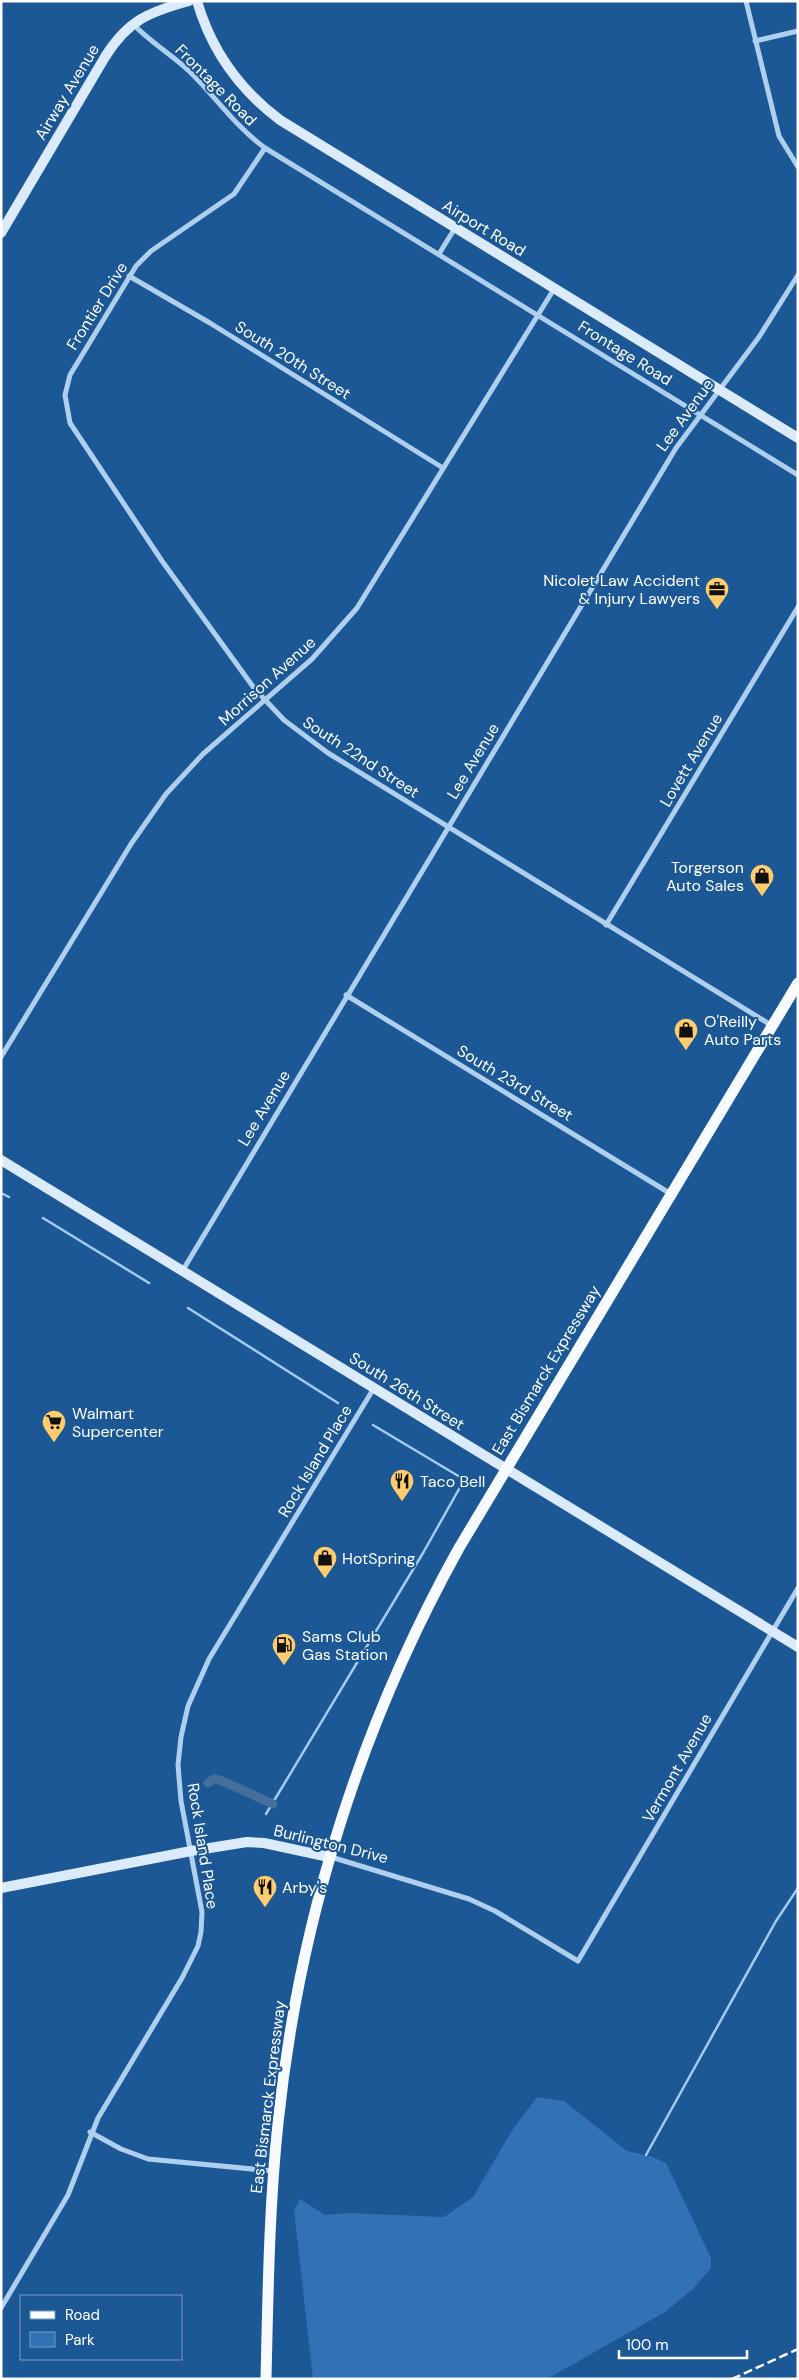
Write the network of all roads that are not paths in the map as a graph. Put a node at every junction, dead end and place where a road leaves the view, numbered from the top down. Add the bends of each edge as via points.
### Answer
1 (189, 1) edge
2 (197, 1) edge
3 (746, 1) edge
4 (132, 24) junction
5 (798, 31) edge
6 (755, 41) junction
7 (265, 148) junction
8 (798, 167) edge
9 (455, 228) junction
10 (1, 233) edge
11 (439, 254) junction
12 (798, 275) edge
13 (129, 276) junction
14 (554, 288) junction
15 (538, 314) junction
16 (719, 390) junction
17 (700, 414) junction
18 (798, 438) edge
19 (81, 440) joint
20 (443, 468) junction
21 (798, 475) edge
22 (798, 606) edge
23 (265, 701) junction
24 (447, 827) junction
25 (606, 926) junction
26 (798, 983) edge
27 (346, 995) junction
28 (772, 1026) junction
29 (1, 1057) edge
30 (1, 1160) edge
31 (671, 1194) junction
32 (183, 1270) junction
33 (374, 1388) junction
34 (505, 1469) junction
35 (798, 1588) edge
36 (772, 1631) junction
37 (798, 1647) edge
38 (191, 1851) junction
39 (329, 1857) junction
40 (1, 1888) edge
41 (578, 1960) joint
42 (90, 2132) junction
43 (273, 2171) junction
44 (1, 2308) edge
45 (266, 2379) edge

1 - 4 street, Airway Avenue via 153,12
2 - 9 street, Airport Road via 218,53 237,80 263,106 286,124
3 - 6 street
4 - 7 street, Frontage Road via 189,72 233,121
4 - 10 street, Airway Avenue via 105,57
5 - 6 street
6 - 8 street via 779,136
7 - 11 street, Frontage Road
7 - 13 street, Frontier Drive via 234,194 151,251
9 - 11 street
9 - 14 street, Airport Road
11 - 15 street, Frontage Road
12 - 16 street, Lee Avenue via 759,337
13 - 19 street, Frontier Drive via 67,384 68,417
13 - 20 street, South 20th Street
14 - 15 street, Morrison Avenue
14 - 16 street, Airport Road
15 - 17 street, Frontage Road
15 - 20 street, Morrison Avenue
16 - 17 street, Lee Avenue
16 - 18 street, Airport Road
17 - 21 street, Frontage Road
17 - 24 street, Lee Avenue via 667,462
19 - 23 street, South 22nd Street via 162,561
20 - 23 street, Morrison Avenue via 348,620 312,659
22 - 25 street, Lovett Avenue
23 - 24 street, South 22nd Street via 315,745
23 - 29 street, Morrison Avenue via 194,762 155,808
24 - 25 street, South 22nd Street
24 - 27 street, Lee Avenue
25 - 28 street, South 22nd Street
26 - 28 main road, East Bismarck Expressway
27 - 31 street, South 23rd Street
27 - 32 street, Lee Avenue
28 - 31 main road, East Bismarck Expressway
30 - 32 street, South 26th Street
31 - 34 main road, East Bismarck Expressway
32 - 33 street, South 26th Street
33 - 34 street, South 26th Street
33 - 38 street, Rock Island Place via 195,1688 183,1727 178,1765
34 - 36 street, South 26th Street
34 - 39 main road, East Bismarck Expressway via 443,1577 394,1678 354,1780
35 - 36 street, Vermont Avenue
36 - 37 street, South 26th Street
36 - 41 street, Vermont Avenue
38 - 39 street, Burlington Drive via 256,1842
38 - 40 street, Burlington Drive
38 - 42 street, Rock Island Place via 202,1917 196,1952
39 - 41 street, Burlington Drive via 476,1902
39 - 43 main road, East Bismarck Expressway via 291,2024
42 - 43 street via 148,2159
42 - 44 street, Rock Island Place via 68,2195
43 - 45 main road, East Bismarck Expressway

